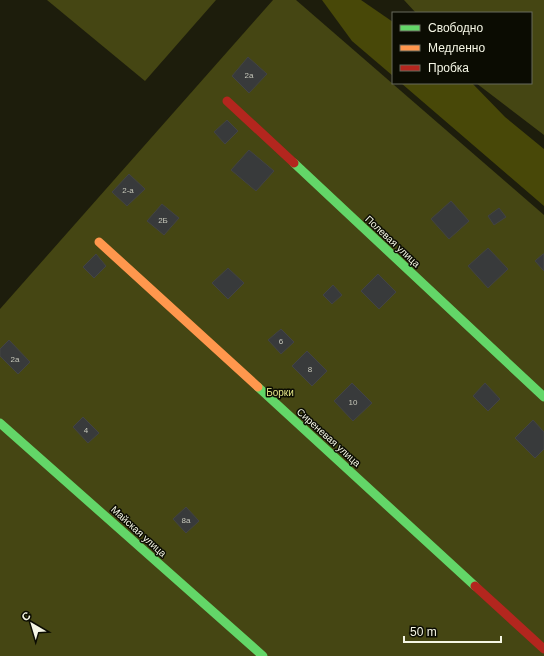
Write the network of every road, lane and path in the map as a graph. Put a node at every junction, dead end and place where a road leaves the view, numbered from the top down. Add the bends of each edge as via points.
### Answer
1 (227, 101) dead end
2 (99, 242) dead end
3 (544, 397) edge
4 (0, 423) edge
5 (544, 649) edge
6 (263, 656) edge

1 - 3 street, Полевая улица
2 - 5 street, Сиреневая улица
4 - 6 street, Майская улица

